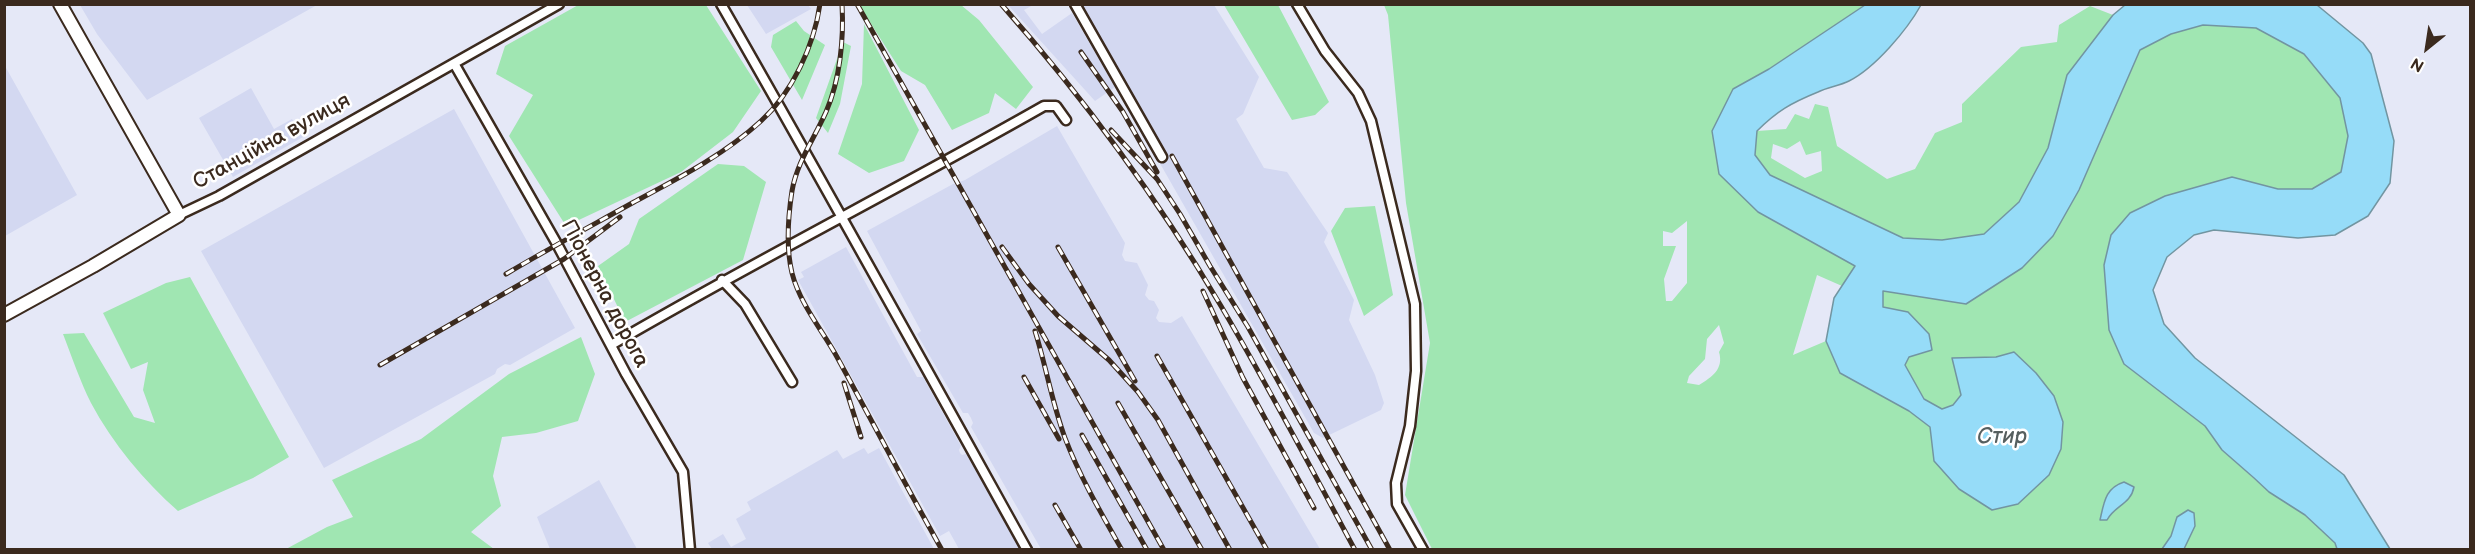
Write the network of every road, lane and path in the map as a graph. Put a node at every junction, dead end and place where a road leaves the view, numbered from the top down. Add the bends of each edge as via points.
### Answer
1 (60, 4) edge
2 (559, 4) edge
3 (721, 4) edge
4 (1075, 4) edge
5 (1297, 4) edge
6 (454, 65) junction
7 (1066, 120) dead end
8 (1162, 157) dead end
9 (178, 215) junction
10 (843, 216) junction
11 (722, 280) junction
12 (4, 315) edge
13 (611, 345) junction
14 (792, 382) dead end
15 (690, 549) edge
16 (1027, 549) edge
17 (1423, 549) edge

1 - 9 street
2 - 6 street, Станційна вулиця
3 - 10 street
4 - 8 street
5 - 17 street via 1324,51 1358,93 1371,122 1415,304 1416,371 1410,426 1396,483 1397,504
6 - 9 street, Станційна вулиця
6 - 13 street, Піонерна дорога
7 - 10 street via 1056,106 1044,106
9 - 12 street, Станційна вулиця
10 - 11 street
10 - 16 street
11 - 13 street
11 - 14 street via 745,304
13 - 15 street, Піонерна дорога via 683,472

